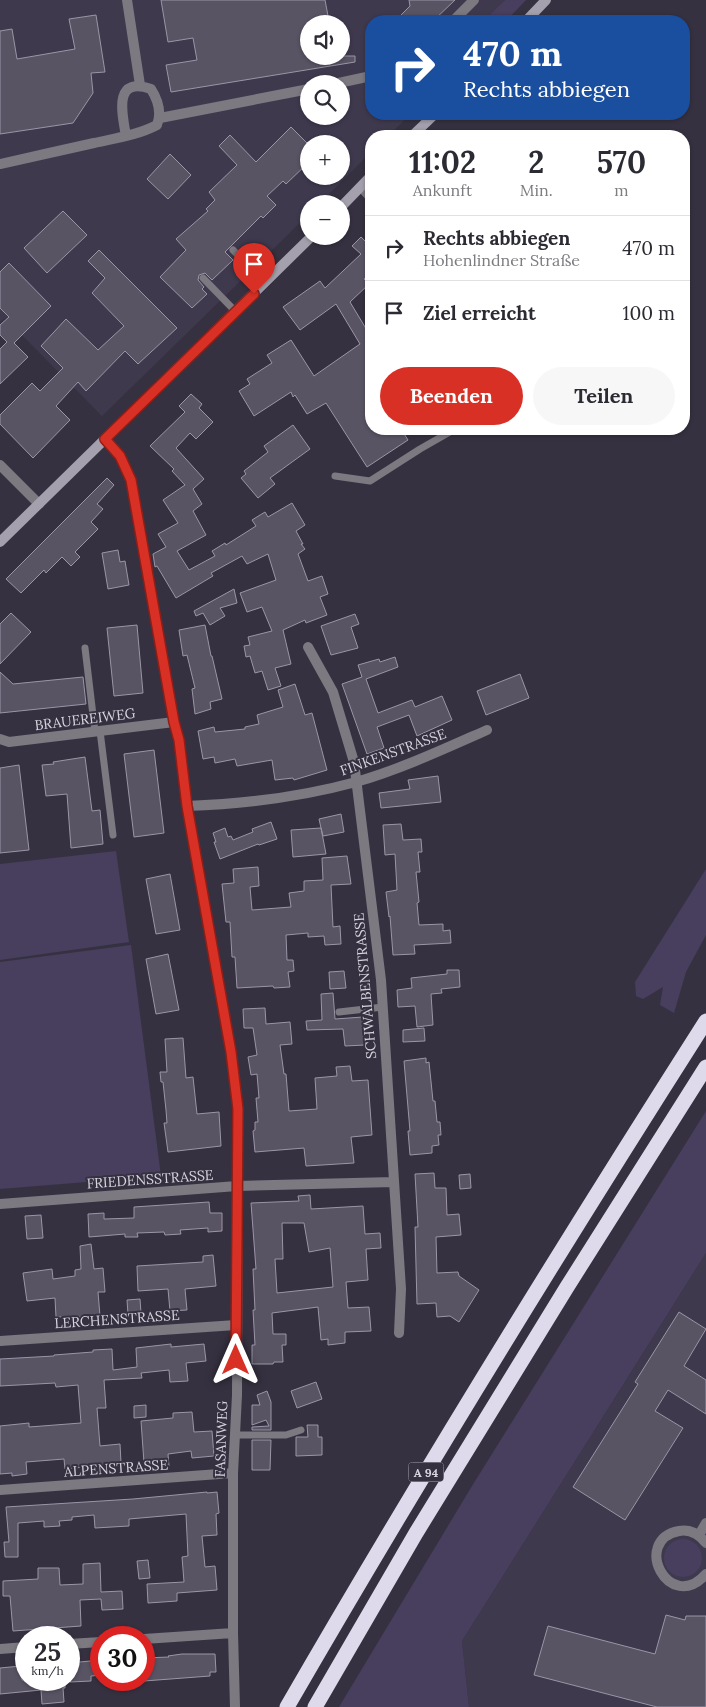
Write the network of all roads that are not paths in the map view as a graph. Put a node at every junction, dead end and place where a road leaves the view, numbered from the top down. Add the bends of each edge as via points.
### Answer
1 (127, 0) edge
2 (474, 0) edge
3 (546, 0) edge
4 (458, 15) edge
5 (532, 15) edge
6 (365, 77) edge
7 (350, 81) edge
8 (140, 85) junction
9 (300, 91) edge
10 (160, 118) junction
11 (429, 120) edge
12 (418, 130) edge
13 (126, 136) junction
14 (0, 164) edge
15 (365, 183) edge
16 (360, 188) junction
17 (365, 193) edge
18 (350, 198) edge
19 (303, 245) edge
20 (233, 250) dead end
21 (203, 278) dead end
22 (265, 283) junction
23 (236, 312) junction
24 (444, 435) edge
25 (105, 439) junction
26 (0, 465) edge
27 (335, 476) dead end
28 (39, 504) junction
29 (0, 542) edge
30 (308, 647) dead end
31 (85, 648) dead end
32 (174, 722) junction
33 (487, 730) dead end
34 (97, 731) junction
35 (0, 739) edge
36 (357, 782) junction
37 (187, 806) junction
38 (113, 835) dead end
39 (382, 1007) junction
40 (339, 1012) dead end
41 (706, 1021) edge
42 (706, 1067) edge
43 (706, 1088) edge
44 (675, 1116) junction
45 (393, 1182) junction
46 (237, 1186) junction
47 (0, 1204) edge
48 (236, 1325) junction
49 (398, 1333) dead end
50 (0, 1341) edge
51 (301, 1430) dead end
52 (235, 1435) junction
53 (234, 1473) junction
54 (0, 1490) edge
55 (706, 1523) edge
56 (702, 1539) edge
57 (706, 1574) edge
58 (233, 1634) junction
59 (155, 1638) edge
60 (15, 1648) edge
61 (0, 1649) edge
62 (235, 1707) edge
63 (287, 1707) edge
64 (315, 1707) edge

1 - 8 street
2 - 4 street
3 - 5 street
6 - 7 street
8 - 10 street via 151,89 158,99
8 - 13 street via 123,95
9 - 10 street
10 - 13 street via 157,125
11 - 12 street
13 - 14 street
15 - 16 street
16 - 17 lane
16 - 18 street
19 - 22 street
20 - 22 lane
21 - 23 lane
22 - 23 street
23 - 25 street
24 - 27 lane via 370,482
25 - 28 street
25 - 32 street, FASANWEG via 120,456 131,480
26 - 28 street
28 - 29 street
30 - 36 street, SCHWALBENSTRASSE via 333,692
31 - 34 lane
32 - 34 street, BRAUEREIWEG
32 - 37 street, FASANWEG
33 - 36 street, FINKENSTRASSE
34 - 35 street, BRAUEREIWEG via 9,742
34 - 38 lane
36 - 37 street, FINKENSTRASSE via 276,799
36 - 39 street, SCHWALBENSTRASSE
37 - 46 street, FASANWEG via 231,1052 238,1109
39 - 40 lane
39 - 45 street, SCHWALBENSTRASSE
41 - 63 highway, A 94 via 546,1273
42 - 44 highway, A 94
43 - 44 highway
44 - 64 highway, A 94 via 416,1533
45 - 46 street, FRIEDENSSTRASSE
45 - 49 street, SCHWALBENSTRASSE via 401,1290
46 - 47 street, FRIEDENSSTRASSE
46 - 48 street, FASANWEG
48 - 50 street, LERCHENSTRASSE
48 - 52 street, FASANWEG
51 - 52 lane via 286,1435
52 - 53 street, FASANWEG
53 - 54 street, ALPENSTRASSE
53 - 58 street, FASANWEG
55 - 56 street
56 - 57 street via 691,1532 673,1532 660,1544 656,1561 663,1577 677,1585 694,1584
58 - 59 street
58 - 62 street, FASANWEG
60 - 61 street

